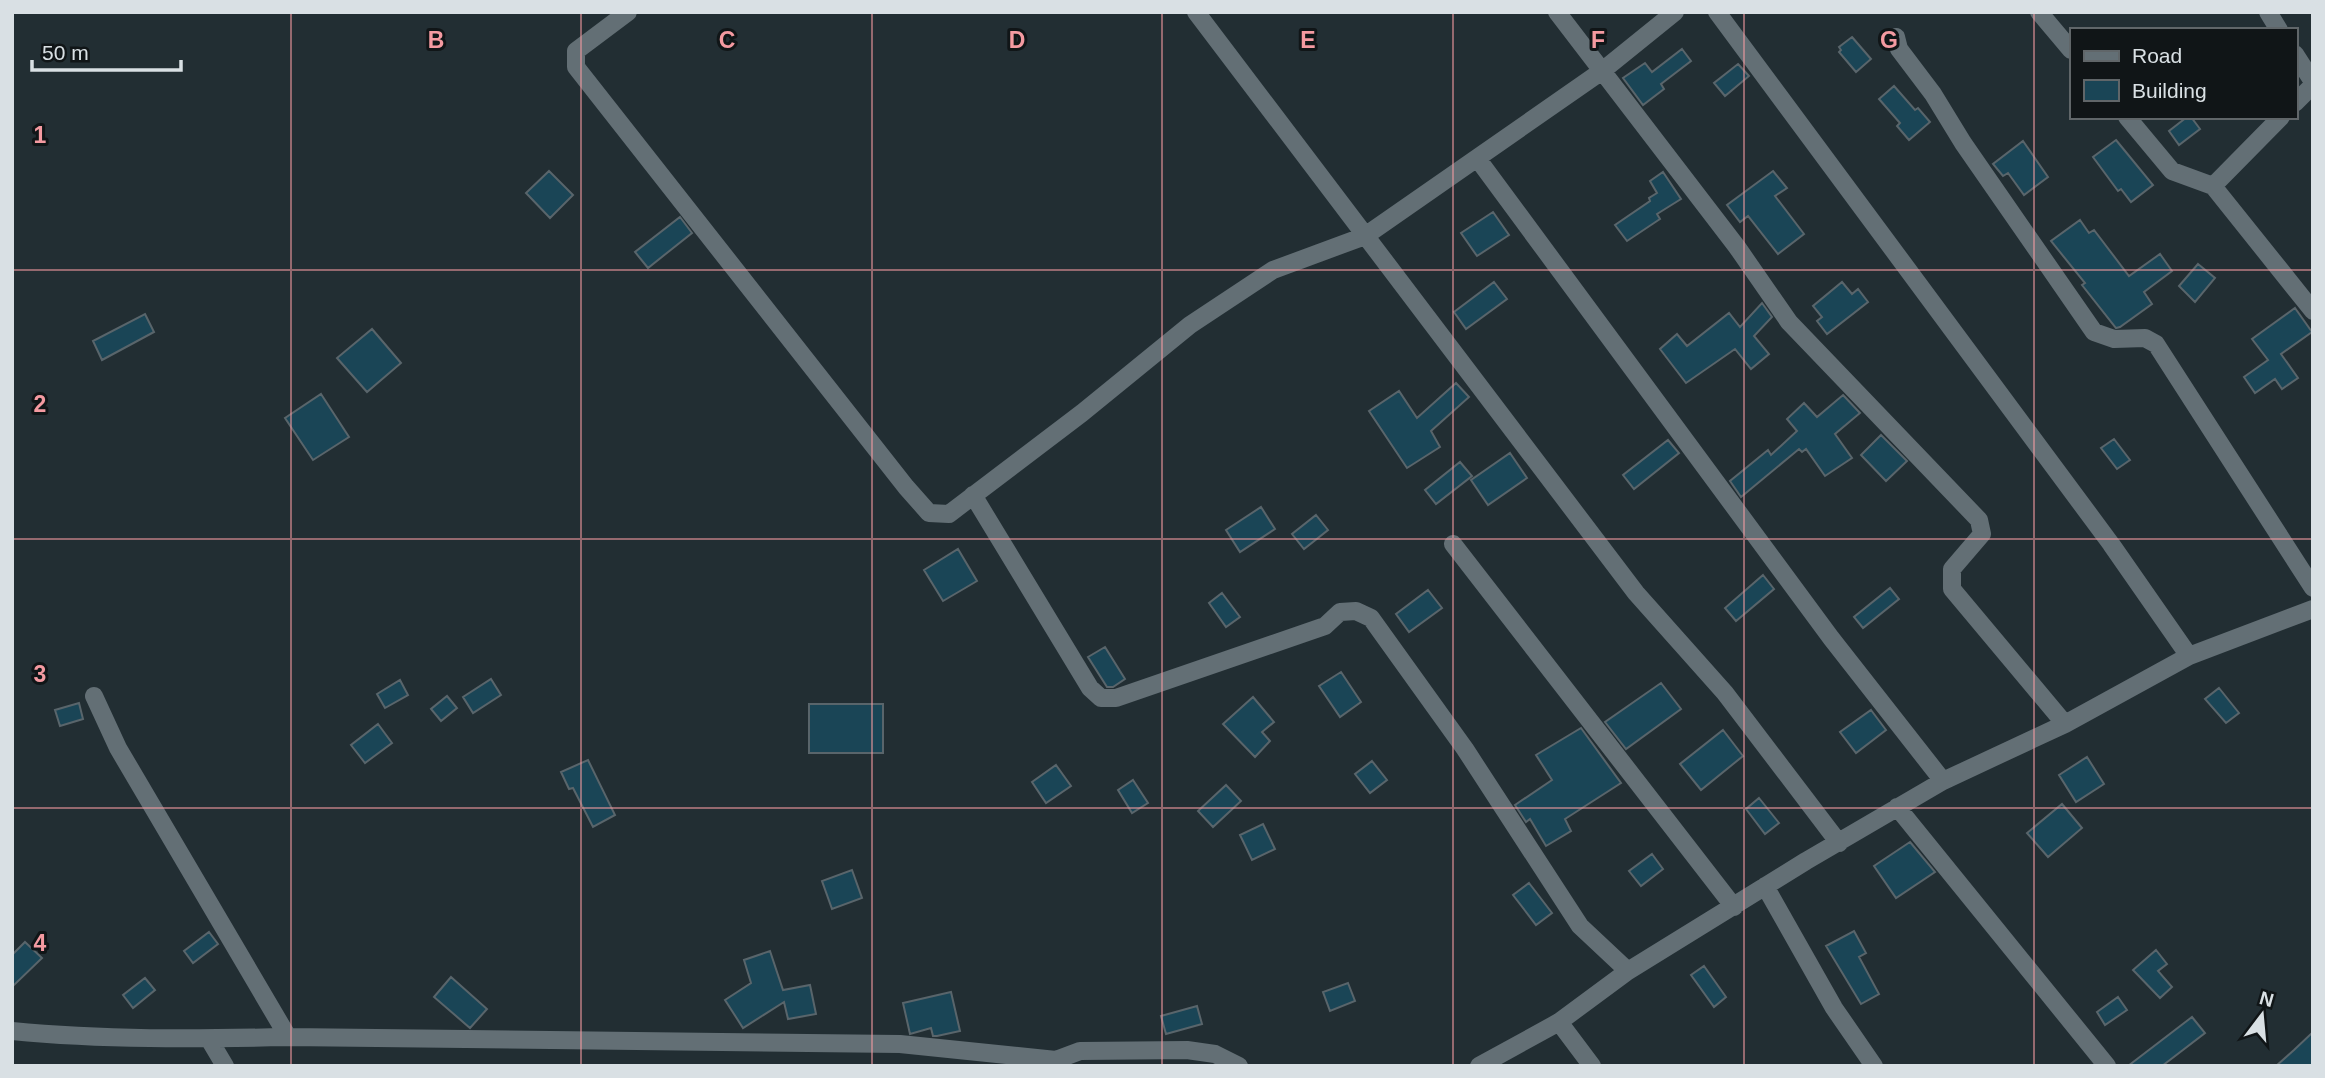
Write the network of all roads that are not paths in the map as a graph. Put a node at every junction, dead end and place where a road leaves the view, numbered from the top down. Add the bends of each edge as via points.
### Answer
1 (628, 12) edge
2 (1196, 12) edge
3 (1557, 12) edge
4 (1675, 12) edge
5 (1717, 12) edge
6 (2039, 12) edge
7 (2268, 12) edge
8 (2278, 28) edge
9 (1896, 37) dead end
10 (2070, 49) edge
11 (2297, 57) edge
12 (1601, 71) junction
13 (2313, 83) edge
14 (2297, 101) edge
15 (2129, 119) edge
16 (2279, 119) edge
17 (1477, 158) junction
18 (2213, 186) junction
19 (1365, 236) junction
20 (2313, 311) edge
21 (974, 495) junction
22 (1453, 544) dead end
23 (2313, 588) edge
24 (2313, 609) edge
25 (2189, 656) junction
26 (94, 696) dead end
27 (2065, 724) junction
28 (1943, 781) junction
29 (1897, 807) junction
30 (1839, 843) junction
31 (1765, 886) junction
32 (1734, 907) junction
33 (1628, 971) junction
34 (1559, 1021) junction
35 (12, 1031) edge
36 (288, 1037) junction
37 (209, 1039) junction
38 (1219, 1060) edge
39 (225, 1066) edge
40 (1239, 1066) edge
41 (1479, 1066) edge
42 (1592, 1066) edge
43 (1874, 1066) edge
44 (2107, 1066) edge

1 - 21 street via 576,51 576,67 929,513 949,514
2 - 19 street
3 - 12 street
4 - 12 street
5 - 25 street
6 - 10 street
7 - 8 street
9 - 23 street via 1899,49 2094,332 2114,339 2145,338 2156,344
11 - 13 street
12 - 17 street
12 - 27 street via 1789,322 1979,520 1982,534 1952,569 1952,589
13 - 14 street
15 - 18 street via 2172,171
16 - 18 street
17 - 19 street
17 - 28 street via 1831,638
18 - 20 street
19 - 21 street via 1273,270 1190,325
19 - 30 street via 1636,593 1726,692
21 - 33 street via 1090,688 1101,698 1116,698 1325,626 1340,612 1356,611 1371,618 1465,749 1580,926
22 - 32 street
24 - 25 street
25 - 27 street
26 - 36 street via 118,748
27 - 28 street
28 - 29 street
29 - 30 street
29 - 44 street
30 - 31 street
31 - 32 street
31 - 43 street via 1834,1008
32 - 33 street
33 - 34 street
34 - 41 street
34 - 42 street
35 - 37 street
36 - 37 street
36 - 38 street via 900,1044 1056,1060 1080,1051 1149,1049
37 - 39 street
38 - 40 street

